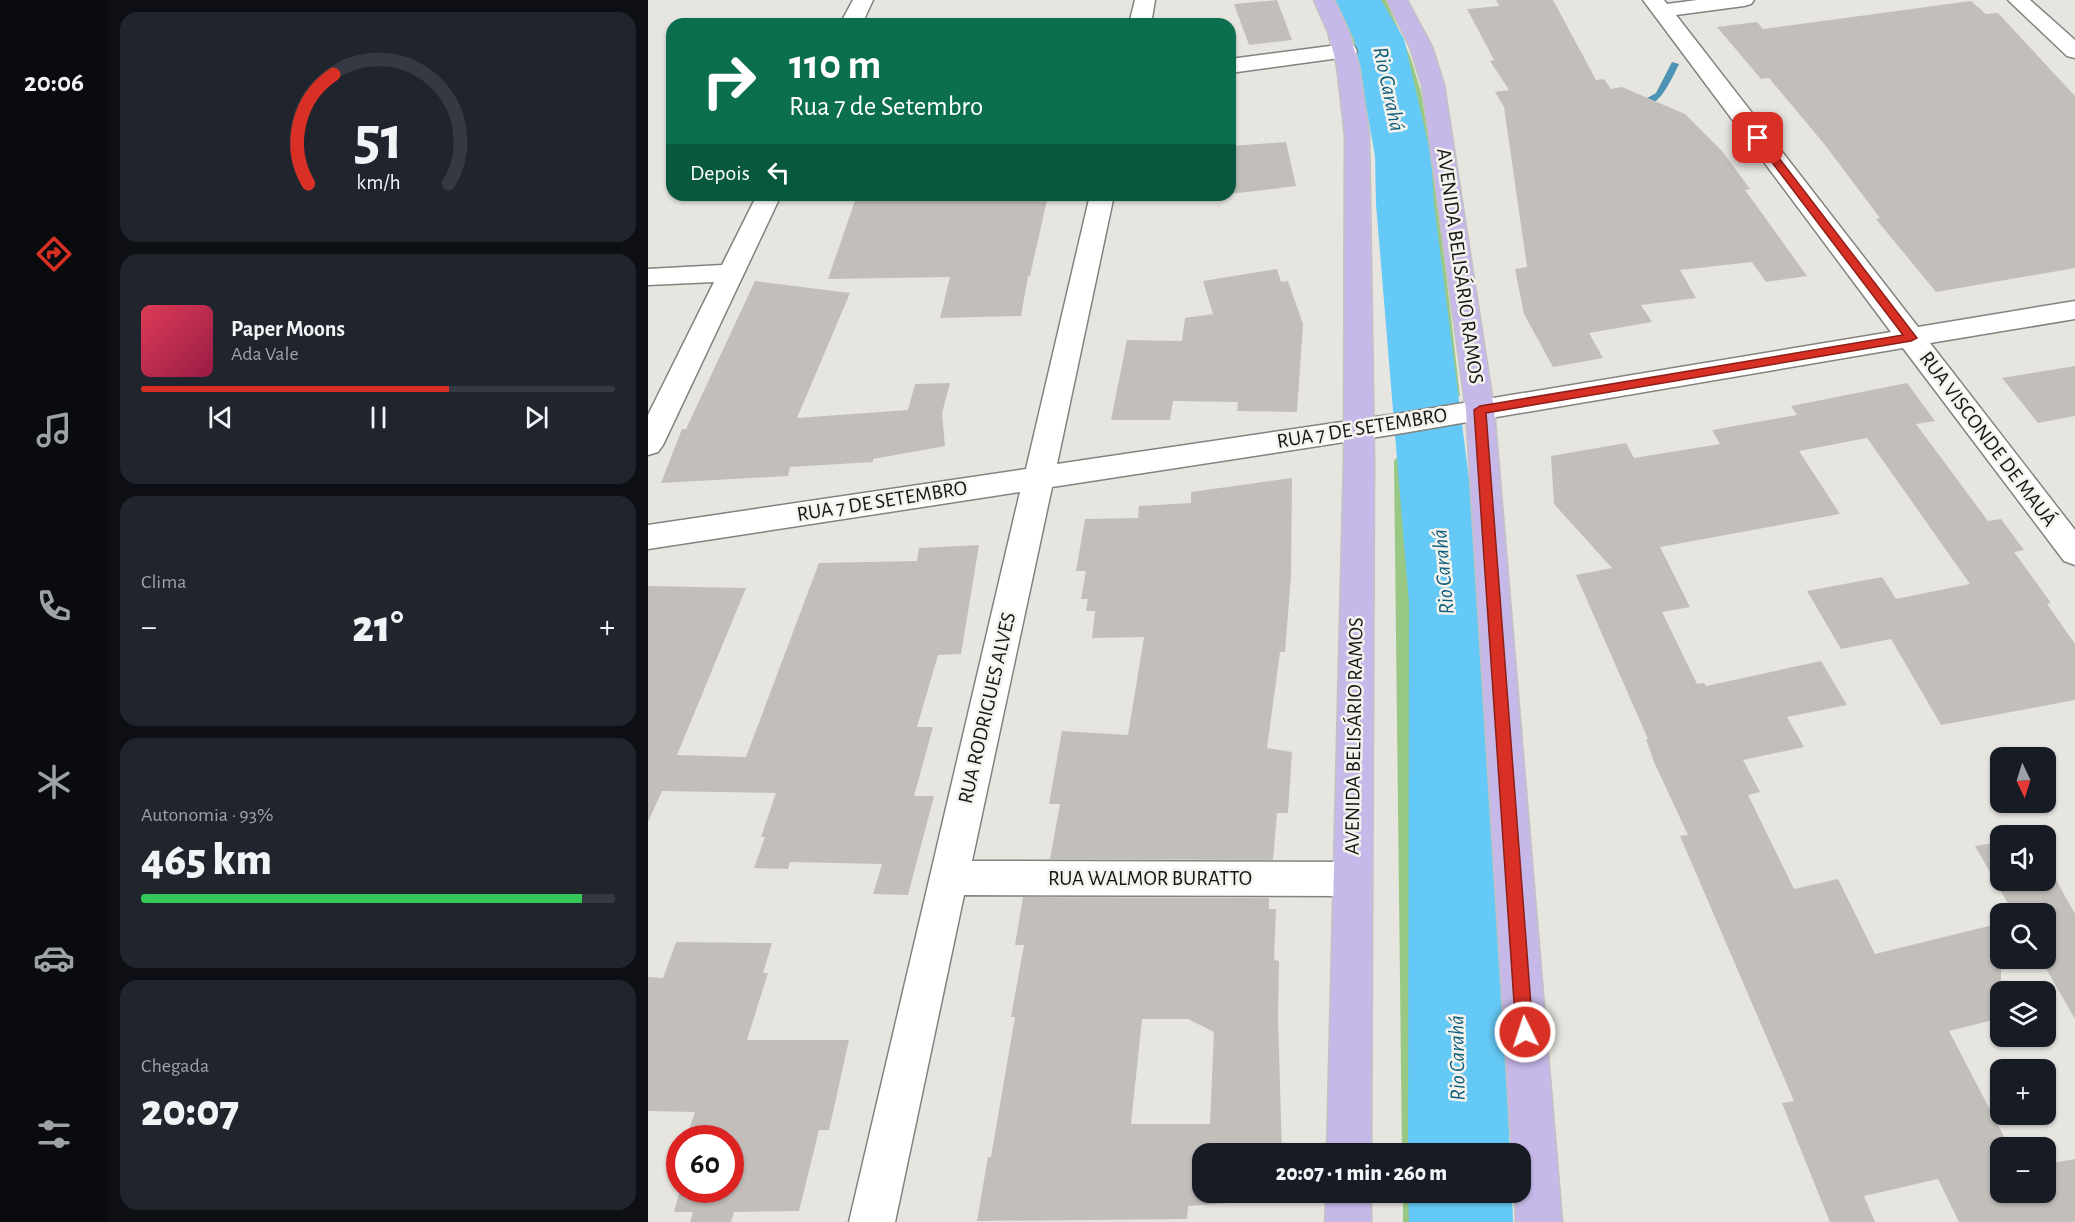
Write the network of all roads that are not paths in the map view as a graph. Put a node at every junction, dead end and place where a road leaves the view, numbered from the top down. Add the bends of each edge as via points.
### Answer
1 (863, 0) edge
2 (1145, 0) edge
3 (1324, 0) edge
4 (1397, 0) edge
5 (1744, 0) edge
6 (2018, 0) edge
7 (1657, 5) edge
8 (854, 18) edge
9 (1141, 18) edge
10 (1346, 51) junction
11 (2075, 51) edge
12 (1236, 65) edge
13 (766, 201) edge
14 (1101, 201) edge
15 (731, 273) junction
16 (648, 277) edge
17 (2075, 310) edge
18 (1911, 338) junction
19 (1465, 413) junction
20 (1358, 429) junction
21 (648, 445) edge
22 (1038, 477) junction
23 (648, 537) edge
24 (2075, 552) edge
25 (949, 878) junction
26 (1352, 879) junction
27 (1349, 1143) edge
28 (1349, 1203) edge
29 (872, 1222) edge
30 (1348, 1222) edge
31 (1539, 1222) edge

1 - 8 street
2 - 9 street
3 - 10 main road, AVENIDA BELISÁRIO RAMOS
4 - 19 main road, AVENIDA BELISÁRIO RAMOS via 1421,47 1433,86
5 - 7 street
6 - 11 street
7 - 18 street, RUA VISCONDE DE MAUÁ
10 - 12 street
10 - 20 main road, AVENIDA BELISÁRIO RAMOS via 1357,135
13 - 15 street
14 - 22 street, RUA RODRIGUES ALVES
15 - 16 street
15 - 21 street
17 - 18 street, RUA 7 DE SETEMBRO
18 - 19 street, RUA 7 DE SETEMBRO
18 - 24 street, RUA VISCONDE DE MAUÁ
19 - 20 street, RUA 7 DE SETEMBRO
19 - 31 main road, AVENIDA BELISÁRIO RAMOS
20 - 22 street, RUA 7 DE SETEMBRO
20 - 26 main road, AVENIDA BELISÁRIO RAMOS
22 - 23 street, RUA 7 DE SETEMBRO
22 - 25 street, RUA RODRIGUES ALVES
25 - 26 street, RUA WALMOR BURATTO
25 - 29 street, RUA RODRIGUES ALVES
26 - 27 main road, AVENIDA BELISÁRIO RAMOS
28 - 30 main road

